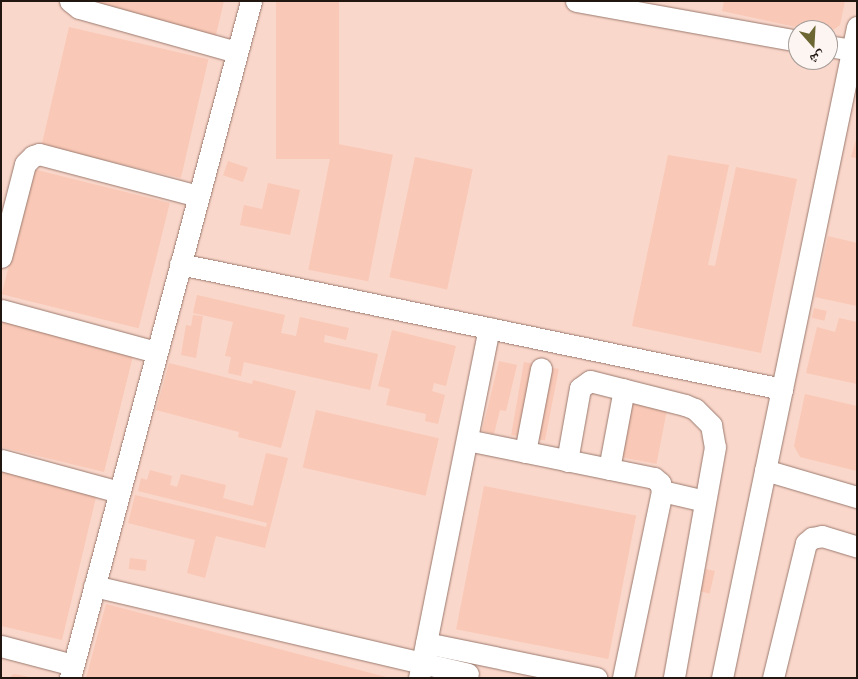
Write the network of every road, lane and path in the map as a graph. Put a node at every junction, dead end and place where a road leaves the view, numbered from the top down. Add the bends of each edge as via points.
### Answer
1 (70, 1) edge
2 (251, 1) edge
3 (576, 1) edge
4 (857, 27) edge
5 (788, 39) edge
6 (838, 48) edge
7 (852, 50) junction
8 (237, 52) junction
9 (198, 196) junction
10 (1, 257) edge
11 (180, 264) junction
12 (1, 310) edge
13 (489, 328) junction
14 (156, 352) junction
15 (541, 369) dead end
16 (624, 389) junction
17 (782, 389) junction
18 (467, 440) junction
19 (525, 452) junction
20 (1, 460) edge
21 (567, 461) junction
22 (609, 469) junction
23 (765, 470) junction
24 (662, 491) junction
25 (119, 492) junction
26 (857, 497) edge
27 (705, 501) junction
28 (857, 546) edge
29 (94, 586) junction
30 (1, 646) edge
31 (472, 652) junction
32 (422, 661) edge
33 (71, 671) edge
34 (468, 676) edge
35 (596, 678) edge
36 (623, 678) edge
37 (674, 678) edge
38 (722, 678) edge
39 (773, 678) edge

1 - 8 street via 79,8
2 - 8 street
3 - 5 street
4 - 7 street
6 - 7 street
7 - 17 street
8 - 9 street
9 - 10 street via 39,154 25,164
9 - 11 street
11 - 13 street
11 - 14 street
12 - 14 street
13 - 17 street
13 - 18 street
14 - 25 street
15 - 19 street
16 - 21 street via 594,381 582,384
16 - 22 street
16 - 27 street via 685,404 711,425 715,447
17 - 23 street
18 - 19 street
18 - 32 street
19 - 21 street
20 - 25 street
21 - 22 street
22 - 24 street via 654,478
23 - 26 street
23 - 38 street
24 - 27 street
24 - 36 street
25 - 29 street
27 - 37 street
28 - 39 street via 822,536 806,543
29 - 32 street
29 - 33 street
30 - 33 street
31 - 32 street
31 - 34 street
31 - 35 street
32 - 34 street

